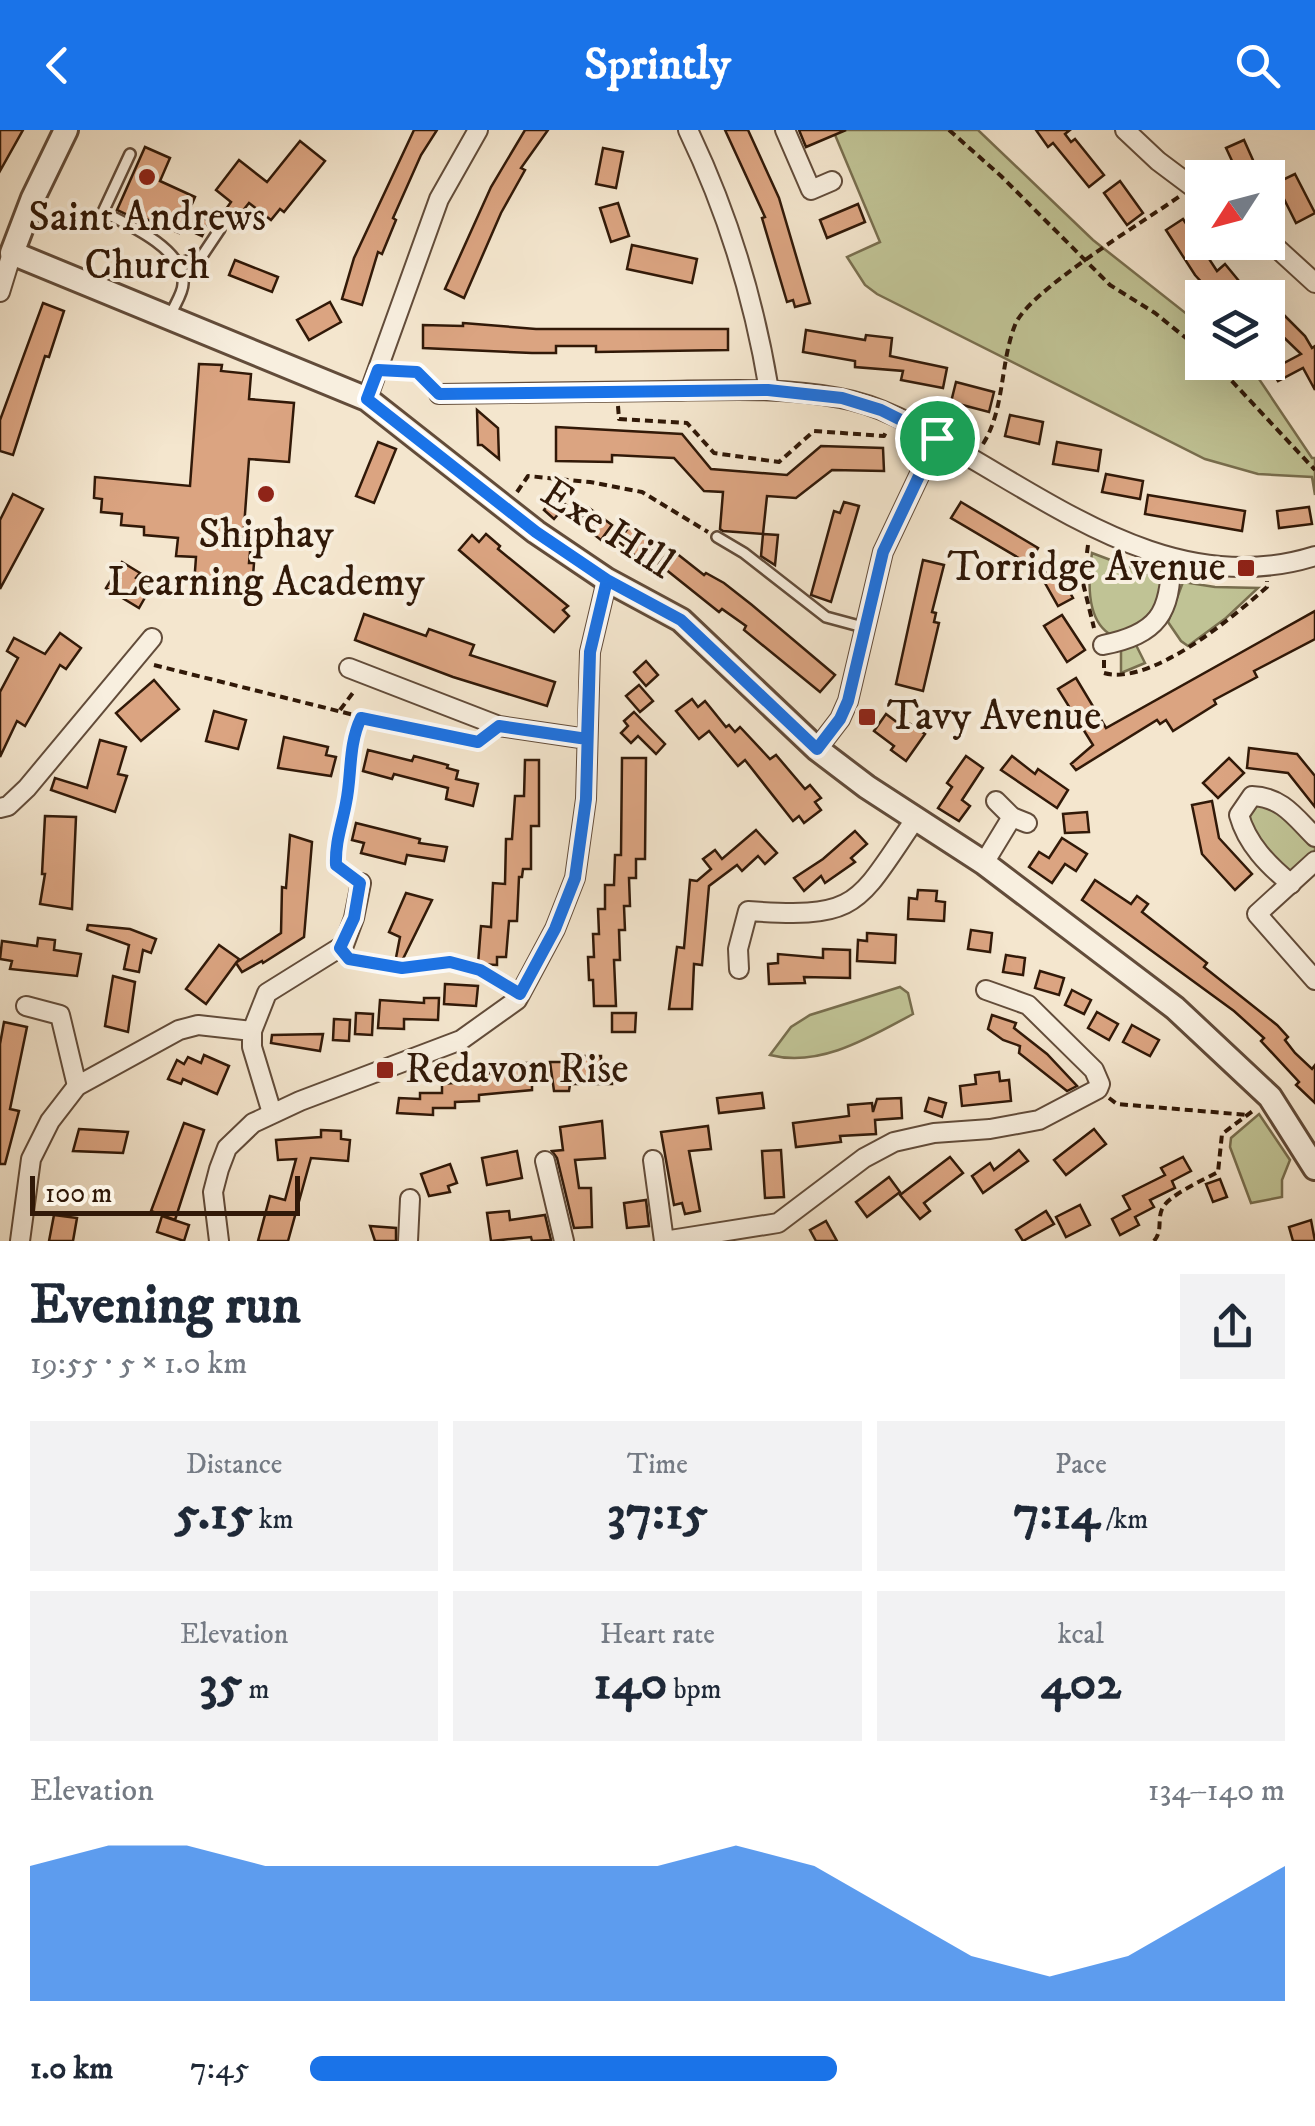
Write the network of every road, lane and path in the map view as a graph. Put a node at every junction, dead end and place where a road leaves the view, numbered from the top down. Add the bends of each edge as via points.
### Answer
1 (66, 130) edge
2 (478, 130) edge
3 (688, 130) edge
4 (785, 130) edge
5 (949, 130) edge
6 (1124, 130) edge
7 (130, 154) dead end
8 (832, 181) dead end
9 (1185, 181) edge
10 (1185, 199) edge
11 (220, 229) dead end
12 (12, 253) junction
13 (1285, 256) edge
14 (1086, 262) junction
15 (178, 264) junction
16 (1315, 283) edge
17 (0, 292) edge
18 (170, 317) junction
19 (1185, 337) edge
20 (378, 370) junction
21 (1231, 380) edge
22 (768, 390) junction
23 (618, 392) junction
24 (439, 394) joint
25 (367, 399) junction
26 (894, 417) junction
27 (937, 438) junction
28 (973, 459) junction
29 (1315, 470) edge
30 (506, 508) junction
31 (717, 537) joint
32 (1315, 556) edge
33 (1171, 560) junction
34 (607, 580) junction
35 (863, 627) junction
36 (152, 638) dead end
37 (1103, 645) dead end
38 (135, 660) junction
39 (358, 671) joint
40 (340, 710) junction
41 (361, 718) junction
42 (499, 726) junction
43 (587, 739) junction
44 (817, 749) junction
45 (996, 801) dead end
46 (0, 808) edge
47 (916, 818) junction
48 (1315, 837) edge
49 (1315, 862) edge
50 (984, 863) junction
51 (360, 883) joint
52 (1291, 884) junction
53 (340, 948) junction
54 (739, 969) dead end
55 (1315, 980) edge
56 (986, 990) dead end
57 (520, 994) junction
58 (26, 1006) dead end
59 (252, 1032) junction
60 (77, 1086) junction
61 (1098, 1089) junction
62 (272, 1113) junction
63 (653, 1160) dead end
64 (545, 1161) dead end
65 (1315, 1168) edge
66 (410, 1199) dead end
67 (778, 1223) junction
68 (20, 1241) edge
69 (219, 1241) edge
70 (408, 1241) edge
71 (564, 1241) edge
72 (664, 1241) edge
73 (788, 1241) edge
74 (1154, 1241) edge

1 - 12 street
2 - 20 street via 439,199
3 - 22 street via 747,281
4 - 8 street via 811,190
5 - 14 path
6 - 9 street
7 - 15 lane via 103,212 144,233
10 - 14 path
11 - 15 lane via 202,256
12 - 17 street
12 - 18 street, Exe Hill
13 - 16 street
14 - 19 path
14 - 28 path via 1020,312 992,429
15 - 18 lane via 184,284
18 - 25 street, Exe Hill
20 - 24 path via 417,372
20 - 25 street
21 - 29 path
22 - 23 street
22 - 26 street via 842,398
23 - 24 street
23 - 26 path via 619,419 688,423 714,453 779,462 814,432 884,436
25 - 30 street, Exe Hill
26 - 27 street
27 - 28 street
27 - 35 street via 883,552
28 - 33 street via 1076,518
30 - 31 path via 528,476 590,482 642,492
30 - 34 street, Exe Hill
31 - 35 lane via 826,617
32 - 33 street via 1246,568
33 - 37 street via 1170,599 1162,612 1138,634
34 - 43 street via 590,652
34 - 44 street, Exe Hill via 681,620
35 - 44 street via 848,701
36 - 38 street
38 - 40 path
38 - 46 street via 28,788
39 - 40 path
39 - 42 street
40 - 41 path
41 - 42 path via 478,742
41 - 51 path via 335,842 336,865
42 - 43 street
43 - 57 street via 575,878
44 - 47 street, Exe Hill
45 - 50 street via 1020,820
47 - 50 street, Exe Hill
47 - 54 street via 852,903 822,913 748,911
48 - 52 street via 1268,796 1252,796 1239,815 1257,850
49 - 52 street
50 - 65 street, Exe Hill via 1220,1049 1270,1097
51 - 53 street
52 - 55 street via 1256,914
53 - 57 path via 349,959 402,968 450,962 480,970
53 - 59 street via 267,993
56 - 61 street via 1028,1005 1094,1070
57 - 62 street via 461,1040
58 - 60 street via 60,1015
59 - 60 street via 198,1025 179,1030
59 - 62 street
60 - 68 street via 31,1158
61 - 67 street via 1039,1120 894,1142
61 - 74 path via 1117,1104 1248,1115 1222,1134 1218,1172 1162,1208
62 - 69 street via 227,1148 213,1192
63 - 72 street
64 - 71 street
66 - 70 street
67 - 72 street
67 - 73 street

